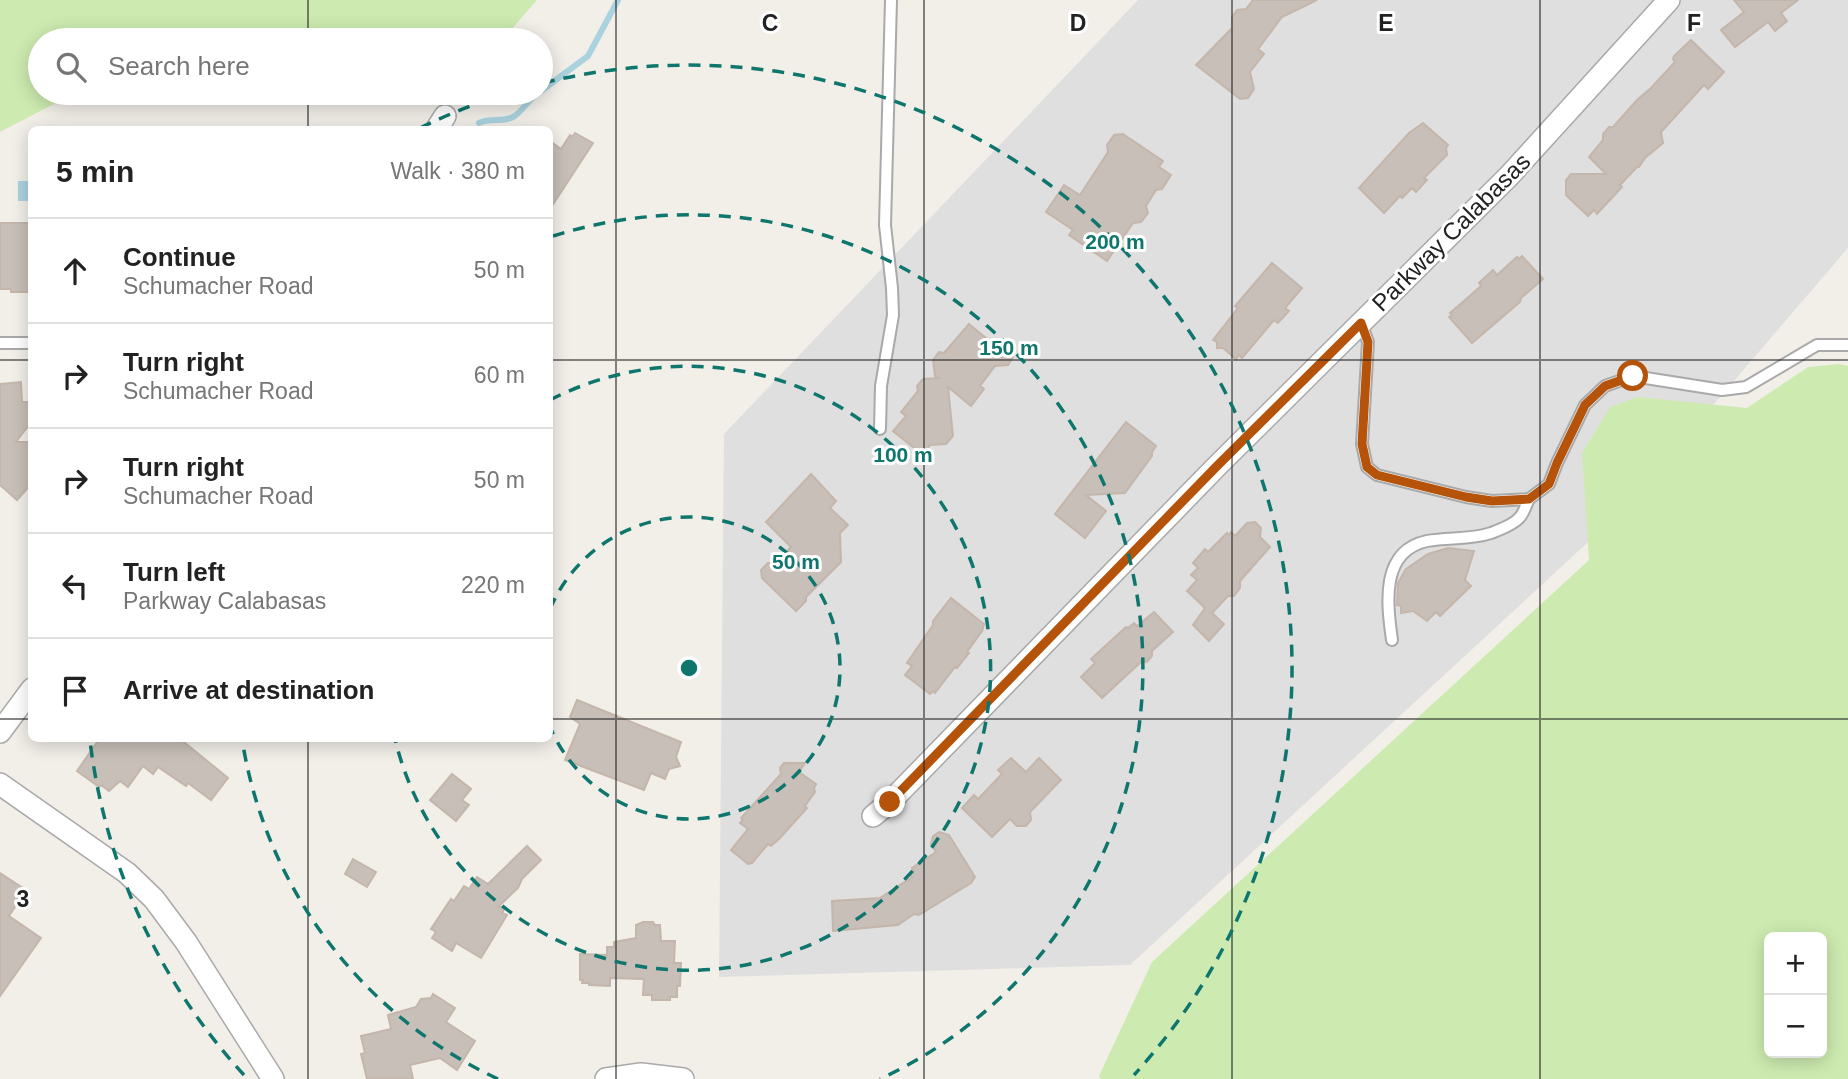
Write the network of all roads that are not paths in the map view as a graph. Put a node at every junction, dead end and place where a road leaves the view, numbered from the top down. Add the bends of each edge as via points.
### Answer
1 (891, 0) edge
2 (1670, 0) edge
3 (1361, 323) junction
4 (0, 343) edge
5 (28, 343) edge
6 (1848, 345) edge
7 (880, 429) dead end
8 (1529, 499) junction
9 (1392, 640) dead end
10 (28, 694) edge
11 (0, 732) edge
12 (0, 784) edge
13 (873, 816) dead end
14 (273, 1079) edge
15 (606, 1079) edge
16 (683, 1079) edge

1 - 7 lane via 885,225 893,315 881,386
2 - 3 street, Parkway Calabasas via 1508,176
3 - 8 lane via 1368,342 1362,444 1367,467 1377,475 1466,497
3 - 13 street, Parkway Calabasas
4 - 5 lane
6 - 8 lane via 1817,345 1745,387 1722,390 1633,376 1605,386 1585,405 1549,484
8 - 9 lane via 1519,519 1499,530 1426,542 1397,559 1389,577
10 - 11 street
12 - 14 street via 127,873 154,899
15 - 16 street via 641,1074

